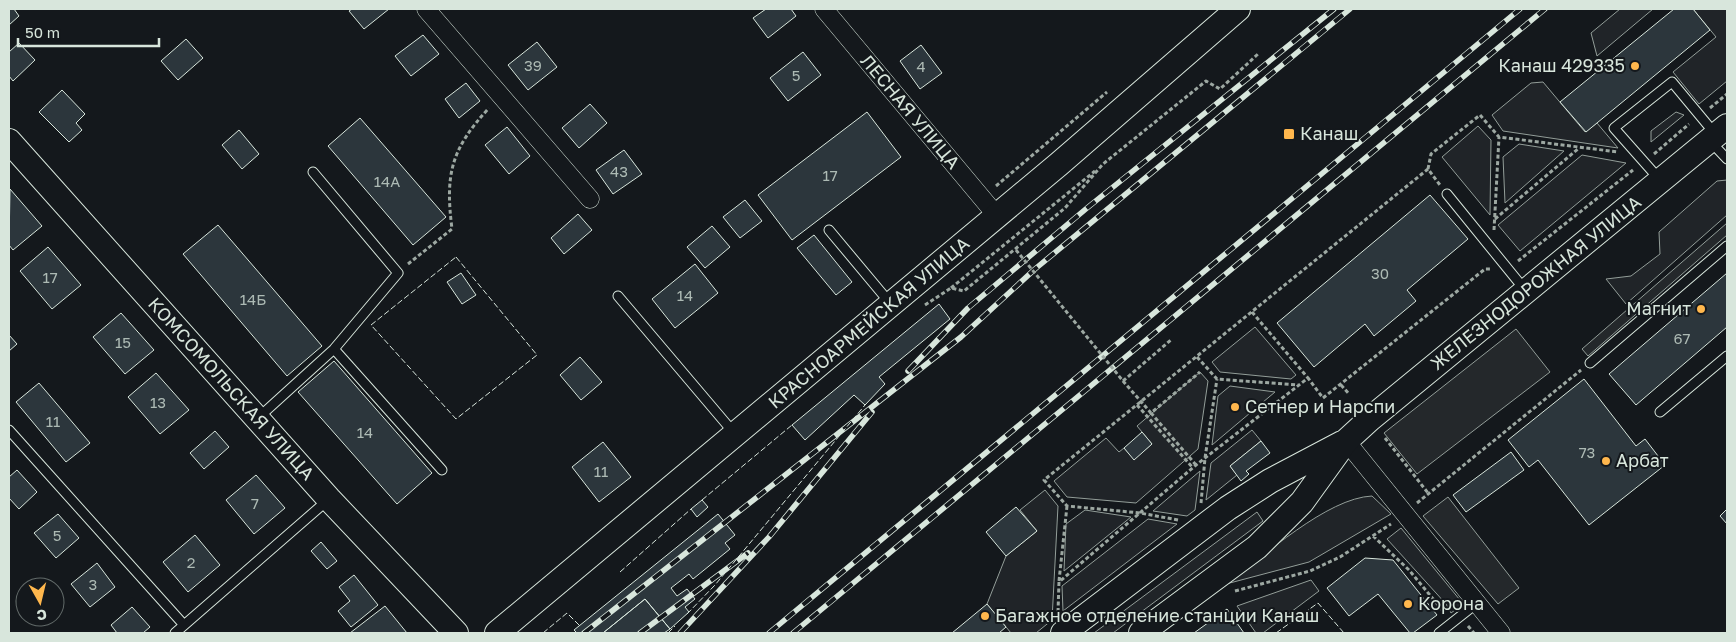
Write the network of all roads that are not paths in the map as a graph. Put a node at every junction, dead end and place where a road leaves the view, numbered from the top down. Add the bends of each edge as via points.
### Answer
1 (426, 9) edge
2 (824, 9) edge
3 (1238, 9) edge
4 (1718, 134) edge
5 (9, 140) edge
6 (1727, 159) edge
7 (313, 172) dead end
8 (1660, 181) junction
9 (1448, 194) road end
10 (590, 199) dead end
11 (989, 207) junction
12 (830, 230) dead end
13 (1727, 246) edge
14 (1527, 292) junction
15 (618, 296) dead end
16 (890, 303) junction
17 (334, 349) junction
18 (1727, 356) edge
19 (1590, 363) dead end
20 (1660, 412) dead end
21 (257, 419) junction
22 (9, 430) edge
23 (736, 436) junction
24 (1346, 441) junction
25 (442, 470) dead end
26 (329, 499) junction
27 (1477, 603) junction
28 (1060, 624) edge
29 (184, 625) junction
30 (451, 631) edge
31 (174, 633) edge
32 (497, 633) edge
33 (1141, 633) edge
34 (1439, 633) edge
35 (1501, 633) edge

1 - 10 street
2 - 11 street, ЛЕСНАЯ УЛИЦА
3 - 11 main road, КРАСНОАРМЕЙСКАЯ УЛИЦА
4 - 6 lane
4 - 8 main road, ЖЕЛЕЗНОДОРОЖНАЯ УЛИЦА
4 - 8 lane via 1672,82 1614,128
5 - 21 main road, КОМСОМОЛЬСКАЯ УЛИЦА
7 - 17 lane via 398,273
8 - 14 main road, ЖЕЛЕЗНОДОРОЖНАЯ УЛИЦА
9 - 14 lane
11 - 16 main road, КРАСНОАРМЕЙСКАЯ УЛИЦА
12 - 16 lane
13 - 19 lane
14 - 24 main road, ЖЕЛЕЗНОДОРОЖНАЯ УЛИЦА
15 - 23 lane
16 - 23 main road, КРАСНОАРМЕЙСКАЯ УЛИЦА
17 - 21 lane
17 - 25 lane
18 - 20 lane
21 - 26 main road, КОМСОМОЛЬСКАЯ УЛИЦА
22 - 29 lane
23 - 32 main road, КРАСНОАРМЕЙСКАЯ УЛИЦА
24 - 27 street
24 - 28 main road, ЖЕЛЕЗНОДОРОЖНАЯ УЛИЦА via 1270,481
24 - 33 main road, ЖЕЛЕЗНОДОРОЖНАЯ УЛИЦА via 1302,502 1257,547
26 - 29 lane
26 - 30 main road, КОМСОМОЛЬСКАЯ УЛИЦА
27 - 34 lane
27 - 35 street
29 - 31 lane

